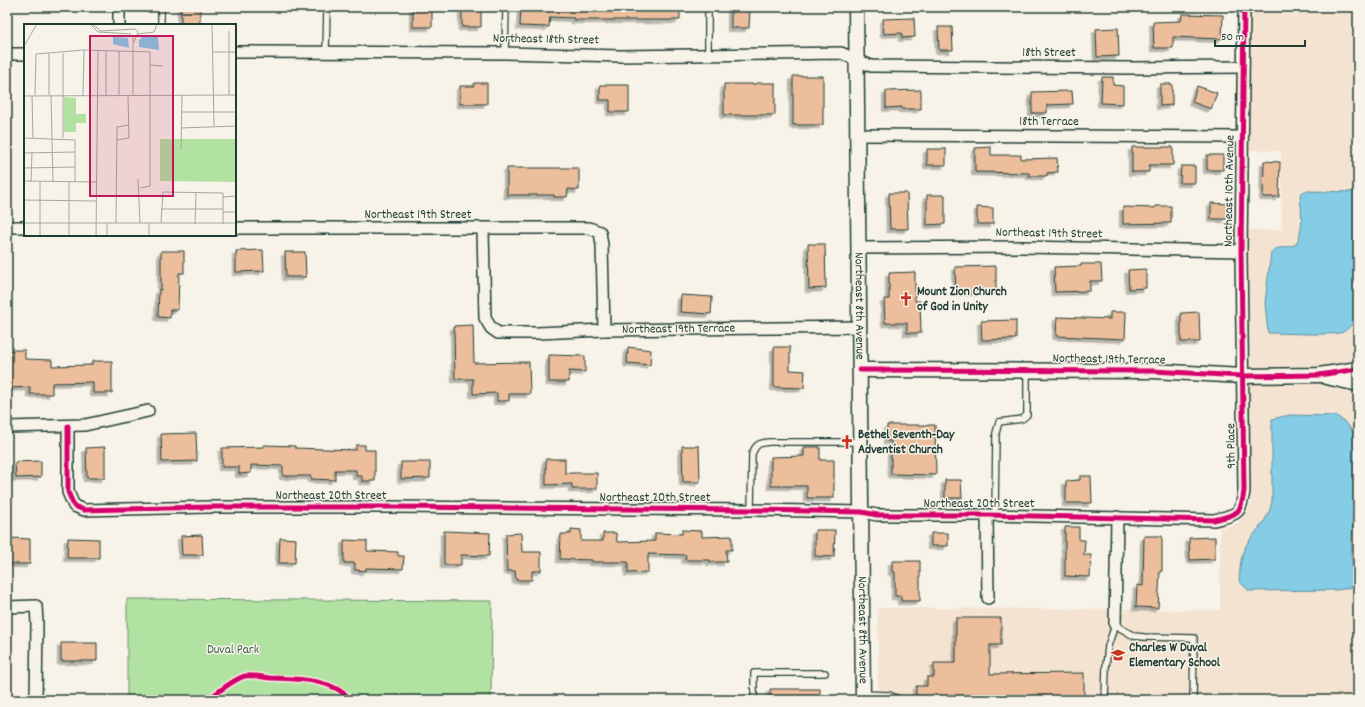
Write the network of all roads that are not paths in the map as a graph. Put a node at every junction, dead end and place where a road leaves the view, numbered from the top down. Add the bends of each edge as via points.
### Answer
1 (119, 7) edge
2 (161, 7) edge
3 (327, 7) edge
4 (506, 7) edge
5 (708, 7) edge
6 (856, 7) edge
7 (1244, 7) edge
8 (119, 24) edge
9 (161, 24) edge
10 (236, 52) edge
11 (326, 52) junction
12 (505, 53) junction
13 (7, 54) edge
14 (24, 54) edge
15 (708, 55) junction
16 (855, 59) junction
17 (1243, 67) junction
18 (856, 136) junction
19 (1242, 137) junction
20 (7, 227) edge
21 (24, 227) edge
22 (236, 228) edge
23 (483, 229) junction
24 (858, 248) junction
25 (1241, 251) junction
26 (859, 327) junction
27 (604, 330) junction
28 (1358, 369) edge
29 (860, 370) junction
30 (1027, 370) junction
31 (1319, 375) junction
32 (1242, 376) junction
33 (1358, 384) edge
34 (148, 411) dead end
35 (68, 426) junction
36 (7, 427) edge
37 (861, 442) junction
38 (751, 510) junction
39 (862, 512) junction
40 (1235, 514) joint
41 (991, 515) junction
42 (1117, 517) junction
43 (988, 598) dead end
44 (7, 606) edge
45 (1115, 625) junction
46 (825, 673) dead end
47 (863, 697) edge
48 (36, 700) edge
49 (754, 700) edge
50 (901, 700) edge
51 (1105, 700) edge
52 (1193, 700) edge

1 - 8 street
2 - 9 lane
3 - 11 lane
4 - 12 lane
5 - 15 lane
6 - 16 street, Northeast 8th Avenue
7 - 17 street, Northeast 10th Avenue
10 - 11 street, Northeast 18th Street
11 - 12 street, Northeast 18th Street
12 - 15 street, Northeast 18th Street
13 - 14 street
15 - 16 street, Northeast 18th Street via 841,53
16 - 17 street, 18th Street via 871,66
16 - 18 street, Northeast 8th Avenue
17 - 19 street, Northeast 10th Avenue
18 - 19 street, 18th Terrace
18 - 24 street, Northeast 8th Avenue
19 - 25 street, Northeast 10th Avenue
20 - 21 street
22 - 23 street, Northeast 19th Street
23 - 27 street, Northeast 19th Terrace via 485,318 491,328 498,333 538,334
23 - 27 street, Northeast 19th Street via 590,228 600,232
24 - 25 street, Northeast 19th Street via 1021,247
24 - 26 street, Northeast 8th Avenue
25 - 32 street, Northeast 10th Avenue
26 - 27 street, Northeast 19th Terrace
26 - 29 street, Northeast 8th Avenue
28 - 31 street, Northeast 19th Terrace
29 - 30 street, Northeast 19th Terrace
29 - 37 street, Northeast 8th Avenue
30 - 32 street, Northeast 19th Terrace via 1153,371
30 - 41 lane via 1027,415 1022,419 999,422 996,433
31 - 32 street, Northeast 19th Terrace
31 - 33 street, Northeast 19th Terrace
32 - 40 street, 9th Place via 1244,491 1242,505
34 - 35 street
35 - 36 street
35 - 38 street, Northeast 20th Street via 68,492 74,506 84,510
37 - 38 lane via 760,443 754,447 752,454
37 - 39 street, Northeast 8th Avenue
38 - 39 street, Northeast 20th Street
39 - 41 street, Northeast 20th Street via 877,515
39 - 47 street, Northeast 8th Avenue
40 - 42 street, Northeast 20th Street via 1214,520
41 - 42 street, Northeast 20th Street
41 - 43 street
42 - 45 street
44 - 48 street via 36,606
45 - 51 lane via 1108,646
45 - 52 lane via 1134,636 1194,638
46 - 49 lane via 754,672
47 - 50 lane via 889,695

